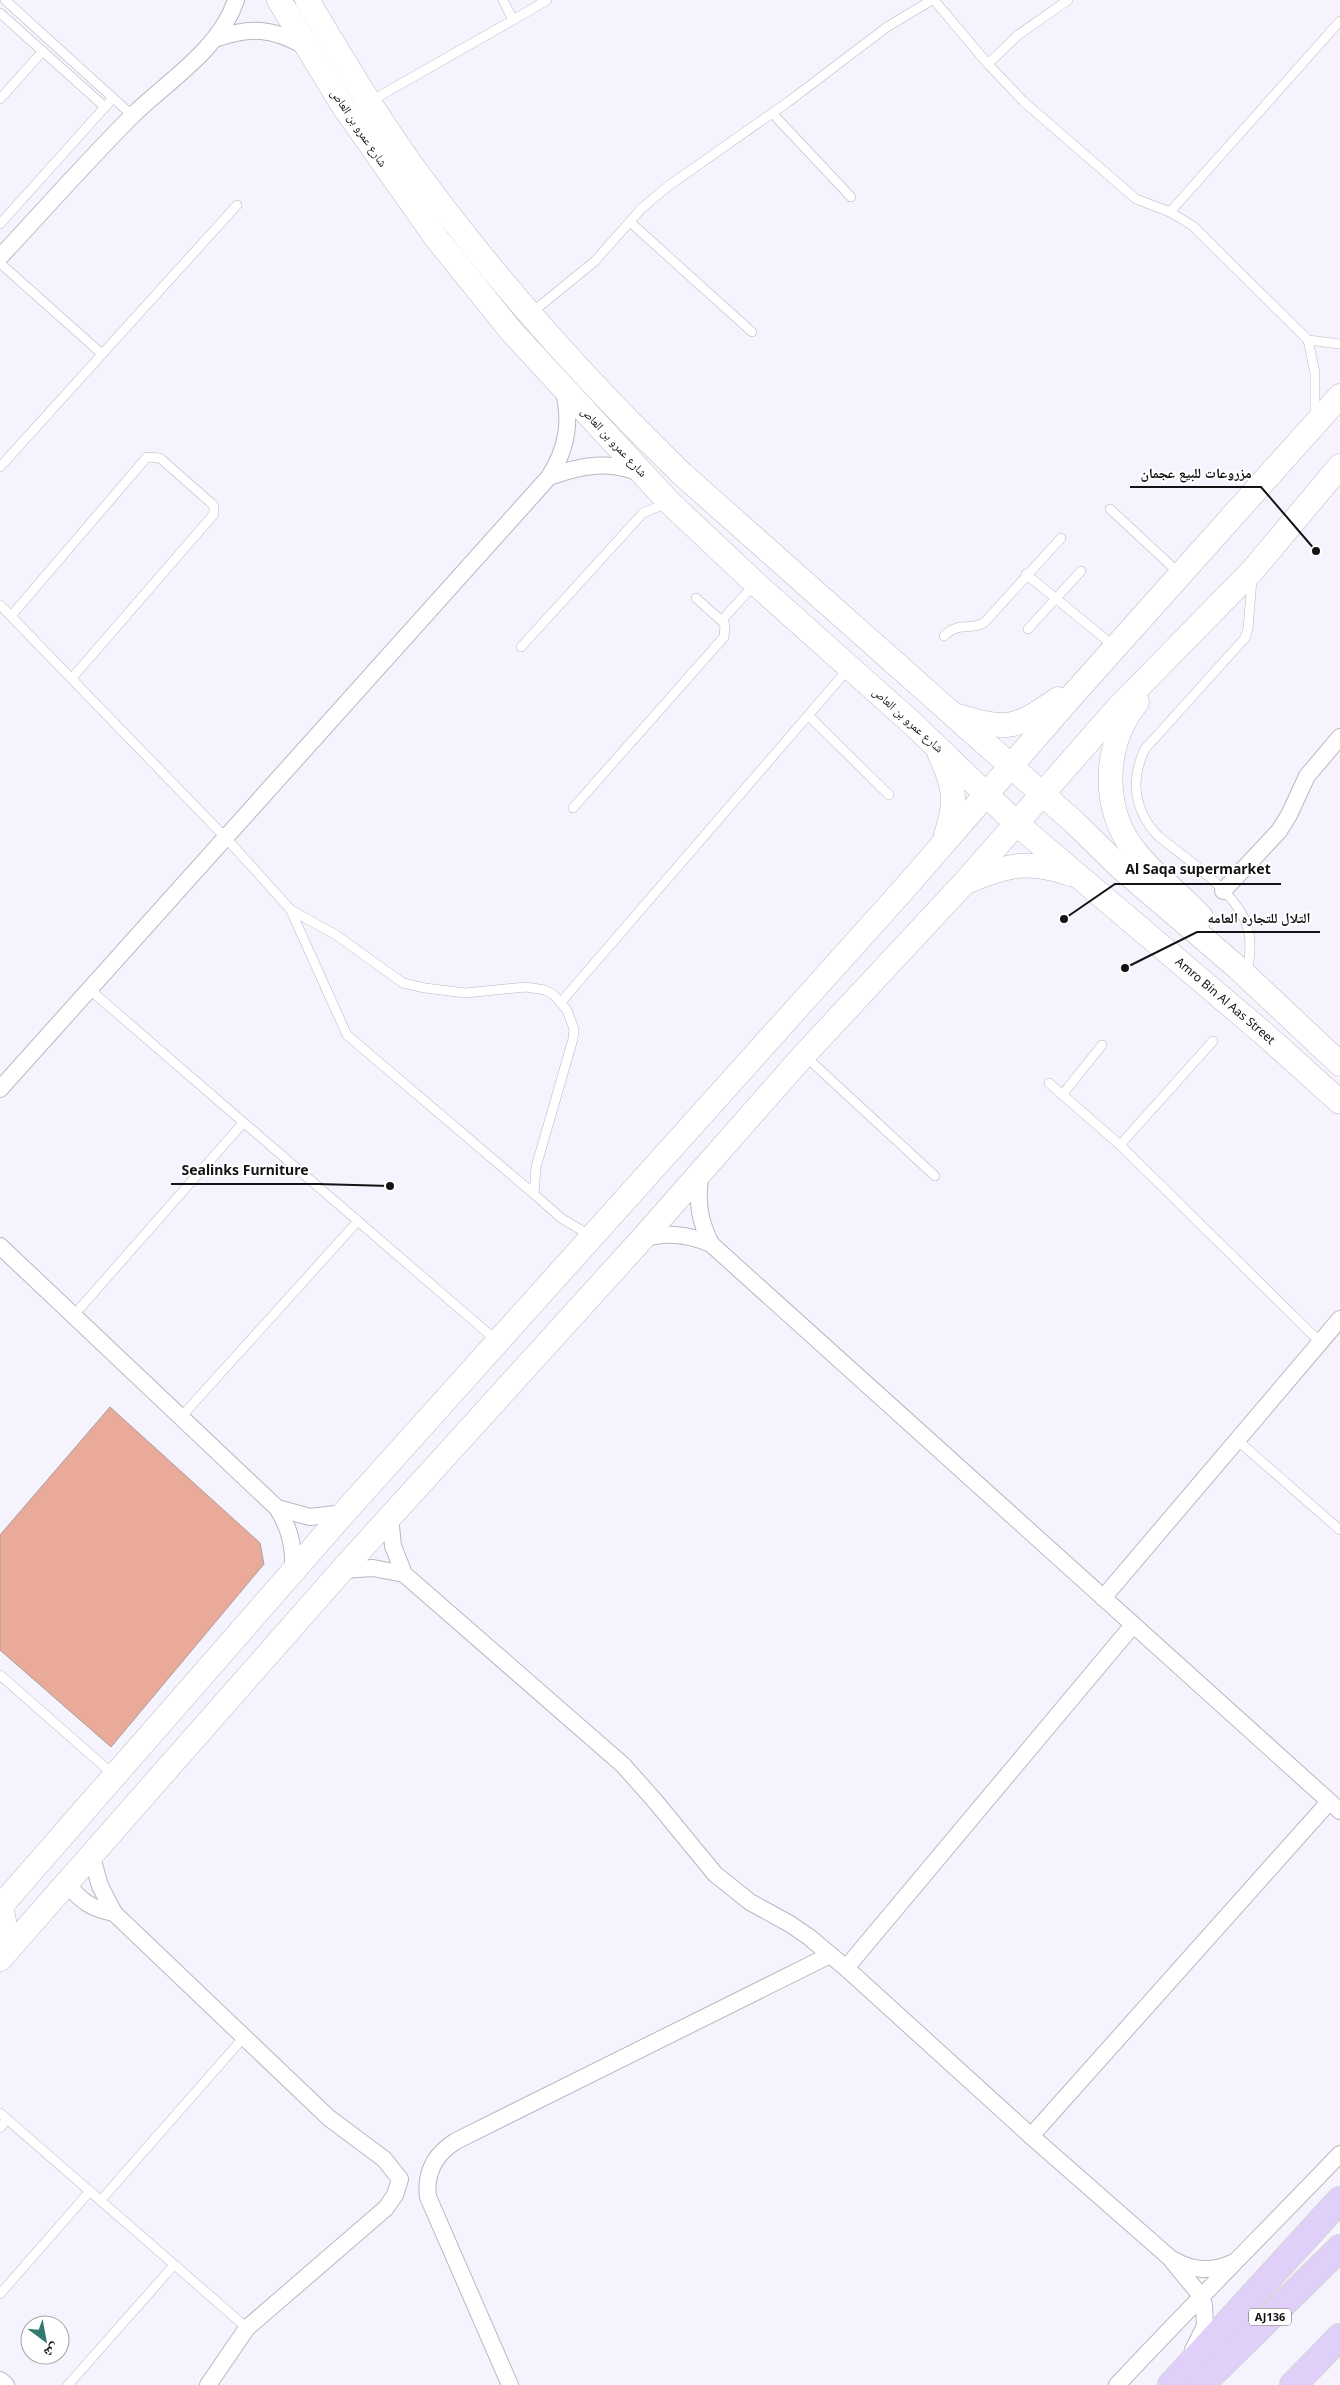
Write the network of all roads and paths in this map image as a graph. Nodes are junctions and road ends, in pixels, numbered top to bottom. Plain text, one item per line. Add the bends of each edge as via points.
1 (236, 0) edge
2 (279, 0) edge
3 (306, 0) edge
4 (503, 0) edge
5 (547, 0) edge
6 (933, 0) edge
7 (1068, 0) edge
8 (8, 1) edge
9 (0, 12) edge
10 (513, 20) junction
11 (1340, 21) edge
12 (215, 40) junction
13 (306, 47) junction
14 (43, 51) junction
15 (988, 64) junction
16 (113, 98) junction
17 (0, 99) edge
18 (369, 102) junction
19 (105, 107) junction
20 (772, 113) junction
21 (133, 116) junction
22 (852, 197) dead end
23 (237, 205) dead end
24 (1170, 212) junction
25 (630, 222) junction
26 (0, 224) edge
27 (3, 249) edge
28 (0, 263) edge
29 (530, 314) junction
30 (752, 332) dead end
31 (1308, 340) junction
32 (1340, 344) edge
33 (102, 354) junction
34 (563, 388) junction
35 (1340, 396) edge
36 (1314, 425) junction
37 (1340, 466) edge
38 (0, 468) edge
39 (645, 476) junction
40 (549, 477) junction
41 (669, 502) junction
42 (1110, 509) dead end
43 (1061, 538) dead end
44 (1253, 570) junction
45 (1081, 571) dead end
46 (1026, 574) junction
47 (1181, 574) junction
48 (756, 583) junction
49 (696, 598) dead end
50 (1056, 599) junction
51 (0, 605) edge
52 (1219, 606) junction
53 (11, 616) junction
54 (722, 620) junction
55 (1028, 629) dead end
56 (944, 636) dead end
57 (521, 647) dead end
58 (1116, 647) junction
59 (850, 668) junction
60 (1090, 676) junction
61 (72, 678) junction
62 (953, 714) junction
63 (809, 716) junction
64 (1340, 737) edge
65 (933, 742) junction
66 (1011, 766) junction
67 (889, 794) dead end
68 (1042, 794) junction
69 (985, 795) junction
70 (573, 808) dead end
71 (1017, 824) junction
72 (225, 837) junction
73 (944, 840) junction
74 (1081, 878) junction
75 (965, 882) junction
76 (1223, 891) junction
77 (291, 910) junction
78 (1229, 960) junction
79 (1248, 977) junction
80 (89, 989) junction
81 (561, 1002) junction
82 (1213, 1041) dead end
83 (1102, 1045) dead end
84 (804, 1055) junction
85 (1340, 1064) edge
86 (1049, 1083) dead end
87 (0, 1089) edge
88 (1062, 1095) junction
89 (1340, 1102) edge
90 (244, 1123) junction
91 (1120, 1145) junction
92 (701, 1170) junction
93 (936, 1176) dead end
94 (534, 1194) junction
95 (358, 1221) junction
96 (592, 1236) junction
97 (642, 1239) junction
98 (711, 1244) junction
99 (0, 1246) edge
100 (73, 1316) junction
101 (1340, 1319) edge
102 (497, 1341) junction
103 (1320, 1342) junction
104 (181, 1418) junction
105 (1237, 1440) junction
106 (277, 1508) junction
107 (344, 1513) junction
108 (390, 1517) junction
109 (1340, 1530) edge
110 (293, 1570) junction
111 (342, 1570) junction
112 (404, 1574) junction
113 (1103, 1598) junction
114 (1133, 1625) junction
115 (0, 1675) edge
116 (115, 1776) junction
117 (1335, 1807) edge
118 (92, 1857) junction
119 (68, 1884) junction
120 (0, 1906) edge
121 (114, 1914) junction
122 (0, 1937) edge
123 (830, 1955) junction
124 (0, 1959) edge
125 (846, 1968) junction
126 (244, 2037) junction
127 (4, 2116) edge
128 (0, 2128) edge
129 (1031, 2136) junction
130 (1340, 2154) edge
131 (429, 2178) junction
132 (400, 2179) junction
133 (90, 2192) junction
134 (101, 2200) junction
135 (1340, 2200) edge
136 (1340, 2248) edge
137 (1169, 2257) junction
138 (1238, 2260) junction
139 (174, 2265) junction
140 (0, 2294) edge
141 (1201, 2296) junction
142 (247, 2328) junction
143 (1340, 2337) edge
144 (0, 2380) edge
145 (1183, 2383) edge
146 (6, 2385) edge
147 (68, 2385) edge
148 (208, 2385) edge
149 (510, 2385) edge
150 (1117, 2385) edge
151 (1293, 2385) edge

1 - 12 street
2 - 13 main road, شارع عمرو بن العاص
3 - 18 main road, شارع عمرو بن العاص
4 - 10 lane
5 - 10 lane
6 - 15 lane
6 - 20 lane via 887,27
7 - 15 lane via 1018,35
8 - 16 lane
9 - 14 lane
10 - 18 lane
11 - 24 lane
12 - 13 street via 233,32 252,30 289,37
12 - 21 street
13 - 34 main road, شارع عمرو بن العاص via 385,168 437,240 512,332
14 - 17 lane
14 - 19 lane
15 - 24 lane via 1022,101 1123,189 1147,204
16 - 19 lane
16 - 21 lane
18 - 29 main road, شارع عمرو بن العاص via 438,200
19 - 26 lane
20 - 22 lane
20 - 25 lane via 668,187
21 - 27 street
23 - 33 lane
24 - 31 lane via 1192,226
25 - 29 lane via 595,262
25 - 30 lane
28 - 33 lane
29 - 62 main road, شارع عمرو بن العاص via 682,474
31 - 32 lane
31 - 36 lane via 1314,373
33 - 38 lane
34 - 39 main road, شارع عمرو بن العاص
34 - 40 street via 567,403 567,434 558,464
35 - 36 main road
36 - 47 main road
37 - 44 main road
39 - 40 street via 629,468 609,465 588,466
39 - 41 main road, شارع عمرو بن العاص
40 - 72 street
41 - 48 main road, شارع عمرو بن العاص
41 - 57 lane via 643,513
42 - 47 lane
43 - 46 lane
44 - 52 main road
44 - 76 lane via 1245,638 1154,738 1139,761 1136,774 1137,801 1148,826
45 - 50 lane
46 - 50 lane
46 - 56 lane via 984,623 958,626
47 - 58 main road
48 - 54 lane
48 - 59 main road, شارع عمرو بن العاص
49 - 54 lane
50 - 55 lane
50 - 58 lane
51 - 53 lane
52 - 68 main road via 1117,709
52 - 78 main road via 1208,625 1129,712 1114,747 1110,785 1118,822 1136,854 1199,916
53 - 61 lane
53 - 61 lane via 147,457 160,458 214,506 214,514
54 - 70 lane via 726,628 724,637
58 - 60 main road
59 - 63 lane
59 - 65 main road, شارع عمرو بن العاص
60 - 62 main road via 1014,725 1001,727
60 - 66 main road
61 - 72 lane
62 - 66 main road, شارع عمرو بن العاص
63 - 67 lane
63 - 81 lane
64 - 76 street via 1307,776 1279,831
65 - 69 main road, شارع عمرو بن العاص
65 - 73 main road via 949,773 953,792 952,818
66 - 68 main road, شارع عمرو بن العاص
66 - 69 main road
68 - 71 main road
68 - 78 main road via 1121,868
69 - 71 main road, شارع عمرو بن العاص
69 - 73 main road
71 - 74 main road, Amro Bin Al Aas Street
71 - 75 main road
72 - 77 lane
72 - 80 street
73 - 96 main road via 904,889
74 - 75 main road via 1032,865 996,870
74 - 89 main road, Amro Bin Al Aas Street
75 - 84 main road
76 - 79 lane via 1239,908 1248,930
77 - 81 lane via 336,935 403,983 465,993 536,988 545,990
77 - 94 lane via 347,1035
78 - 79 main road
79 - 85 main road
80 - 87 street
80 - 90 lane
81 - 94 lane via 571,1019 574,1039 536,1168
82 - 91 lane
83 - 88 lane
84 - 92 main road
84 - 93 lane
86 - 88 lane
88 - 91 lane
90 - 95 lane
90 - 100 lane
91 - 103 lane
92 - 97 main road
92 - 98 street via 698,1209
94 - 96 lane via 561,1218
95 - 102 lane
95 - 104 lane
96 - 102 main road
97 - 98 street via 677,1234
97 - 108 main road
98 - 113 street
99 - 100 street
100 - 104 street
101 - 103 street
102 - 107 main road
103 - 105 street
104 - 106 street
105 - 109 lane
105 - 113 street
106 - 107 street via 310,1517
106 - 110 street via 293,1544
107 - 110 main road
108 - 111 main road
108 - 112 street via 393,1546
110 - 116 main road
111 - 112 street via 373,1568
111 - 118 main road
112 - 123 street via 623,1765 715,1874 750,1902 790,1924
113 - 114 street
114 - 117 street
114 - 125 street
115 - 116 lane
116 - 119 main road via 108,1800 67,1857
116 - 120 main road
117 - 129 street
118 - 119 main road
118 - 121 street via 100,1886
119 - 121 street via 90,1906
119 - 124 main road
120 - 122 main road via 4,1921
121 - 126 street
123 - 125 street
123 - 131 street via 456,2142 438,2155
125 - 129 street
126 - 132 street via 329,2118 384,2159
126 - 134 lane
127 - 128 lane
127 - 133 lane
129 - 137 street
130 - 138 street
131 - 132 street
131 - 149 street via 428,2197
132 - 142 street via 386,2208
133 - 134 lane
133 - 140 lane
134 - 139 lane
135 - 145 main road
136 - 145 main road, AJ136
137 - 138 street via 1196,2269 1211,2270
137 - 141 street
138 - 141 street
139 - 142 lane
139 - 147 lane
141 - 145 street via 1205,2326
141 - 150 street
142 - 148 street
143 - 151 main road
144 - 146 street

